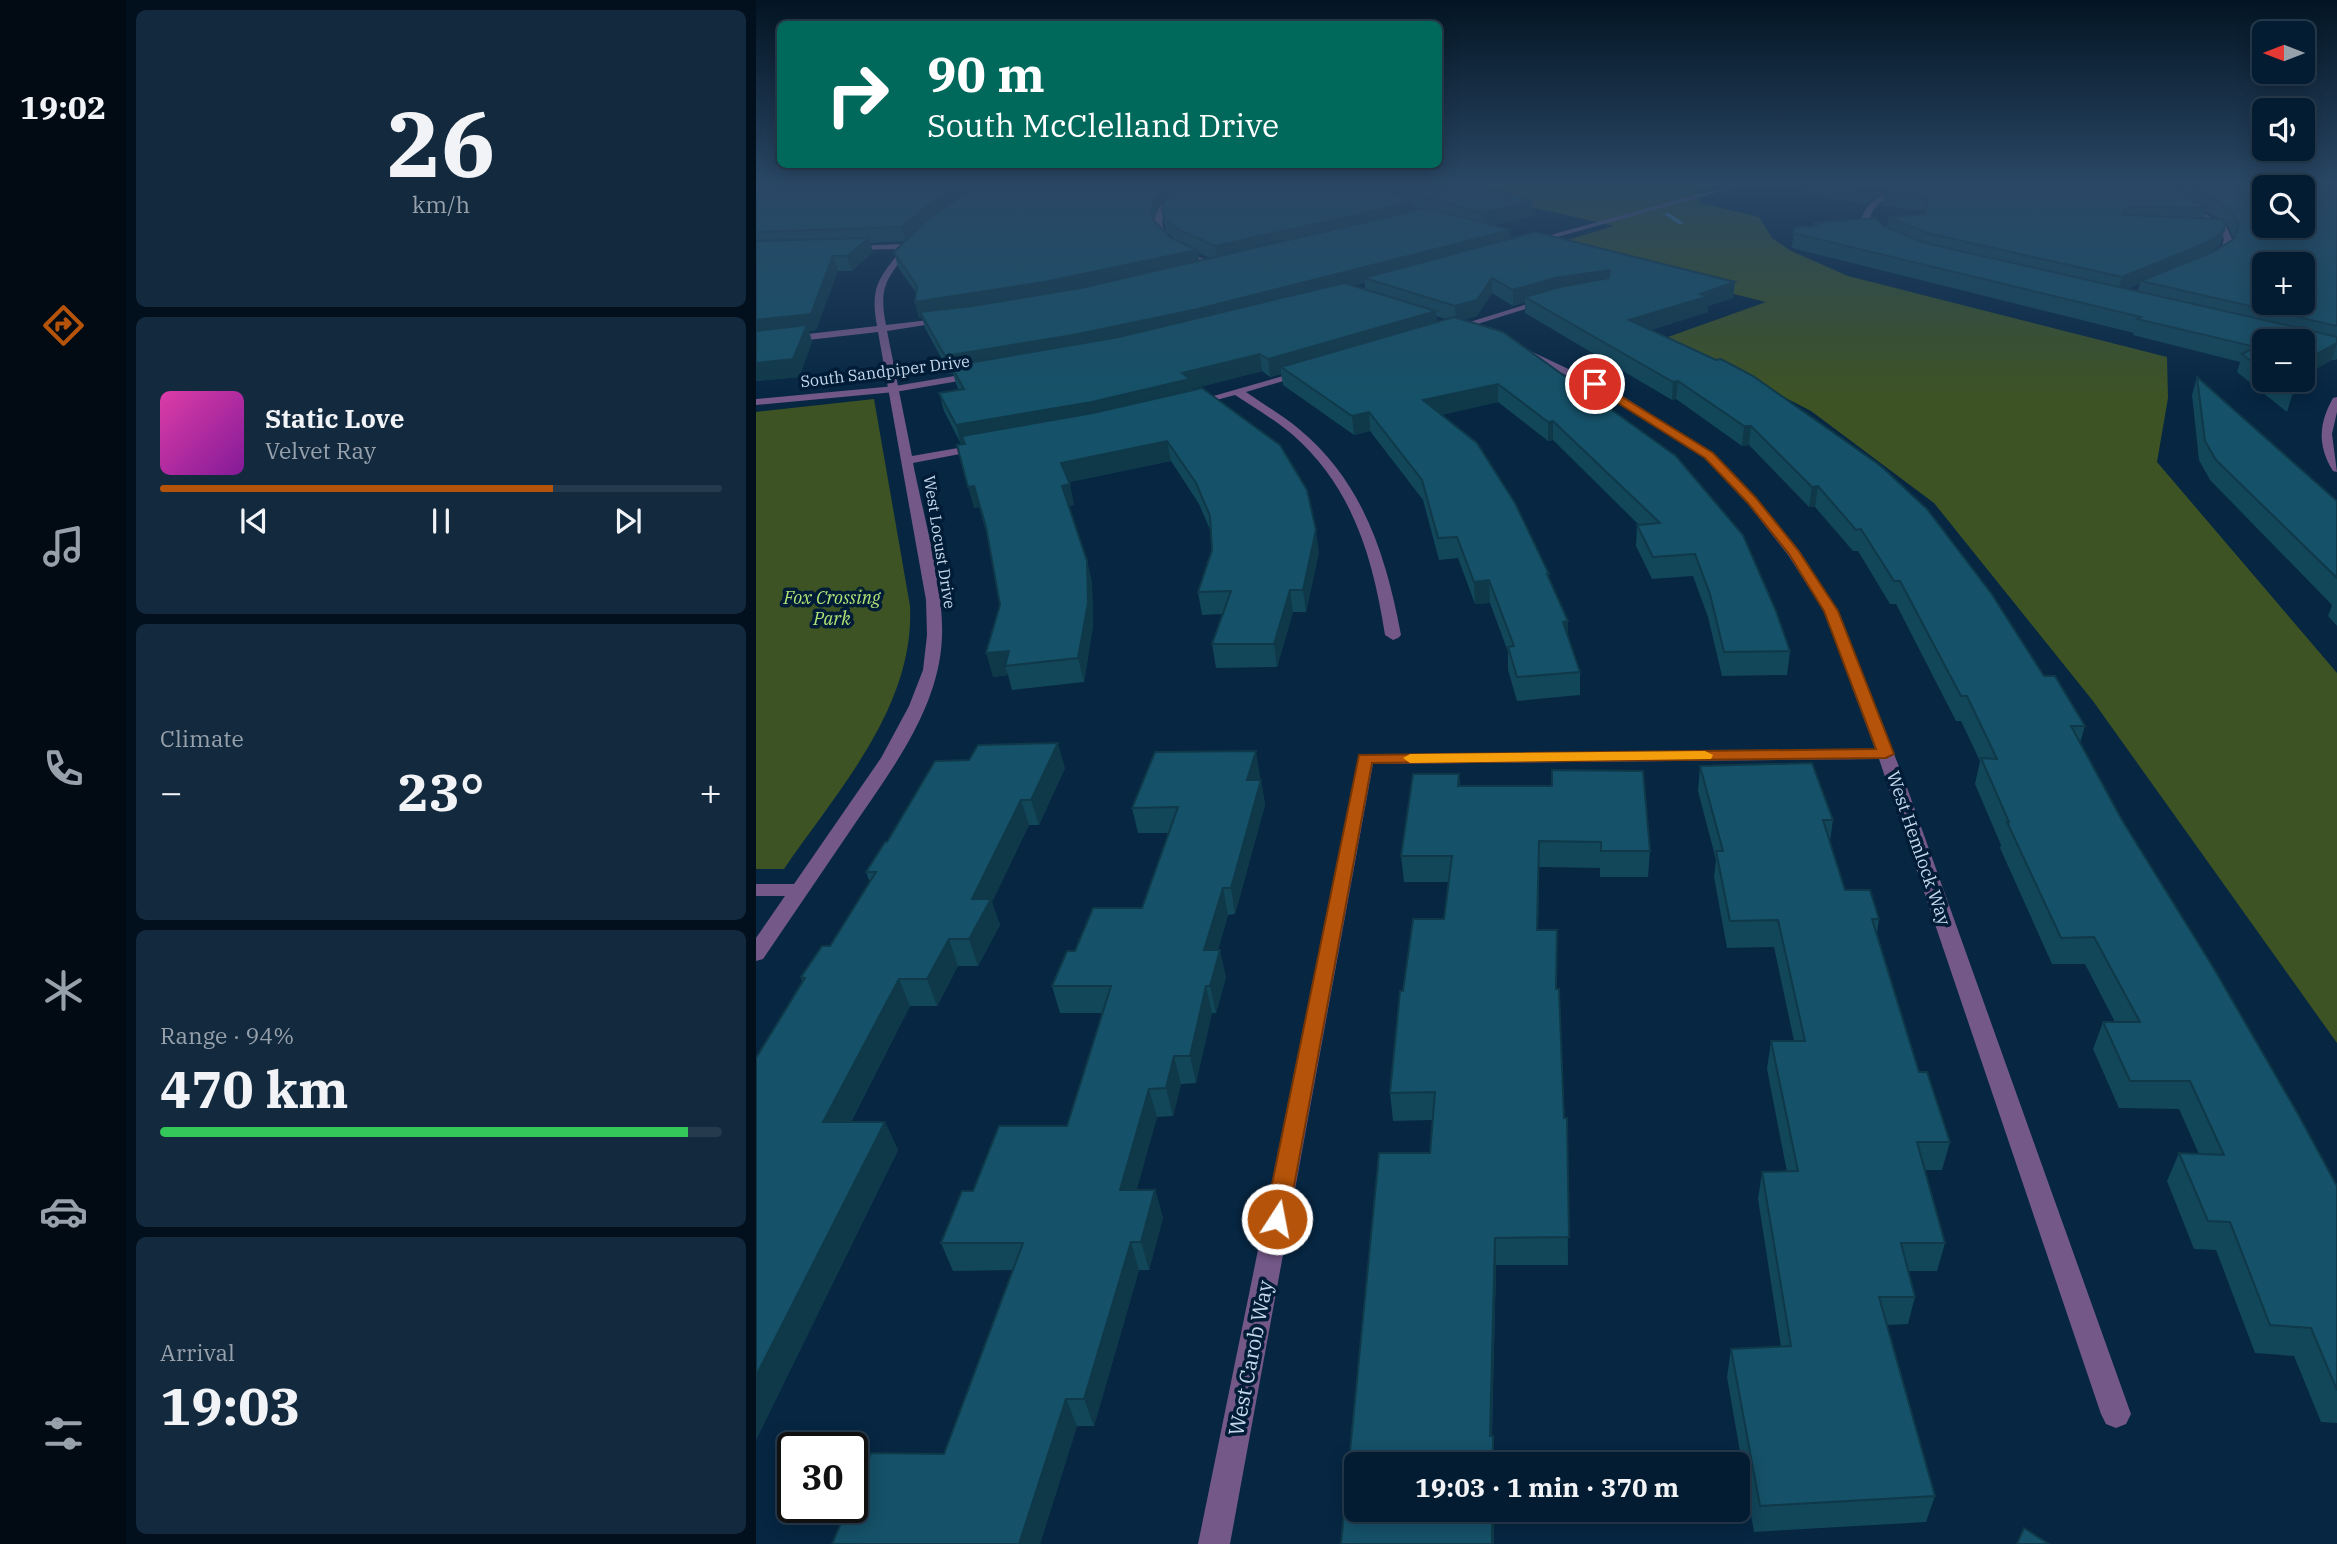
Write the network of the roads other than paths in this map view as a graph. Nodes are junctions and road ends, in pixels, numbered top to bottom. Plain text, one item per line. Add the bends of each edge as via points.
1 (902, 254) edge
2 (1186, 254) edge
3 (2217, 254) edge
4 (2206, 262) edge
5 (1230, 263) edge
6 (1216, 267) junction
7 (1203, 270) edge
8 (1558, 298) edge
9 (951, 320) edge
10 (1436, 326) edge
11 (1457, 327) junction
12 (882, 329) junction
13 (1482, 336) edge
14 (756, 344) edge
15 (1504, 344) edge
16 (1314, 370) edge
17 (985, 374) edge
18 (895, 389) junction
19 (1238, 392) junction
20 (2337, 400) edge
21 (756, 402) edge
22 (1178, 406) edge
23 (990, 445) edge
24 (909, 460) junction
25 (2337, 468) edge
26 (1393, 635) dead end
27 (1886, 754) junction
28 (756, 890) edge
29 (800, 890) junction
30 (756, 954) edge
31 (2116, 1414) dead end
32 (1214, 1544) edge

1 - 12 street, West Locust Drive via 883,278 877,303
2 - 6 street
3 - 4 street
5 - 6 street
6 - 7 street
8 - 11 street
9 - 12 street
10 - 11 street
11 - 13 street
12 - 14 street
12 - 18 street, West Locust Drive
15 - 27 street, West Hemlock Way via 1581,378 1658,422 1709,456 1752,500 1831,611
16 - 19 street
17 - 18 street, South Sandpiper Drive
18 - 21 street, South Sandpiper Drive
18 - 24 street, West Locust Drive
19 - 22 street
19 - 26 street via 1296,432 1351,494 1380,565
20 - 25 street via 2325,427
23 - 24 street
24 - 29 street, West Locust Drive via 933,600 930,670 890,758
27 - 31 street, West Hemlock Way
27 - 32 street, West Carob Way via 1365,759
28 - 29 street
29 - 30 street, West Locust Drive

